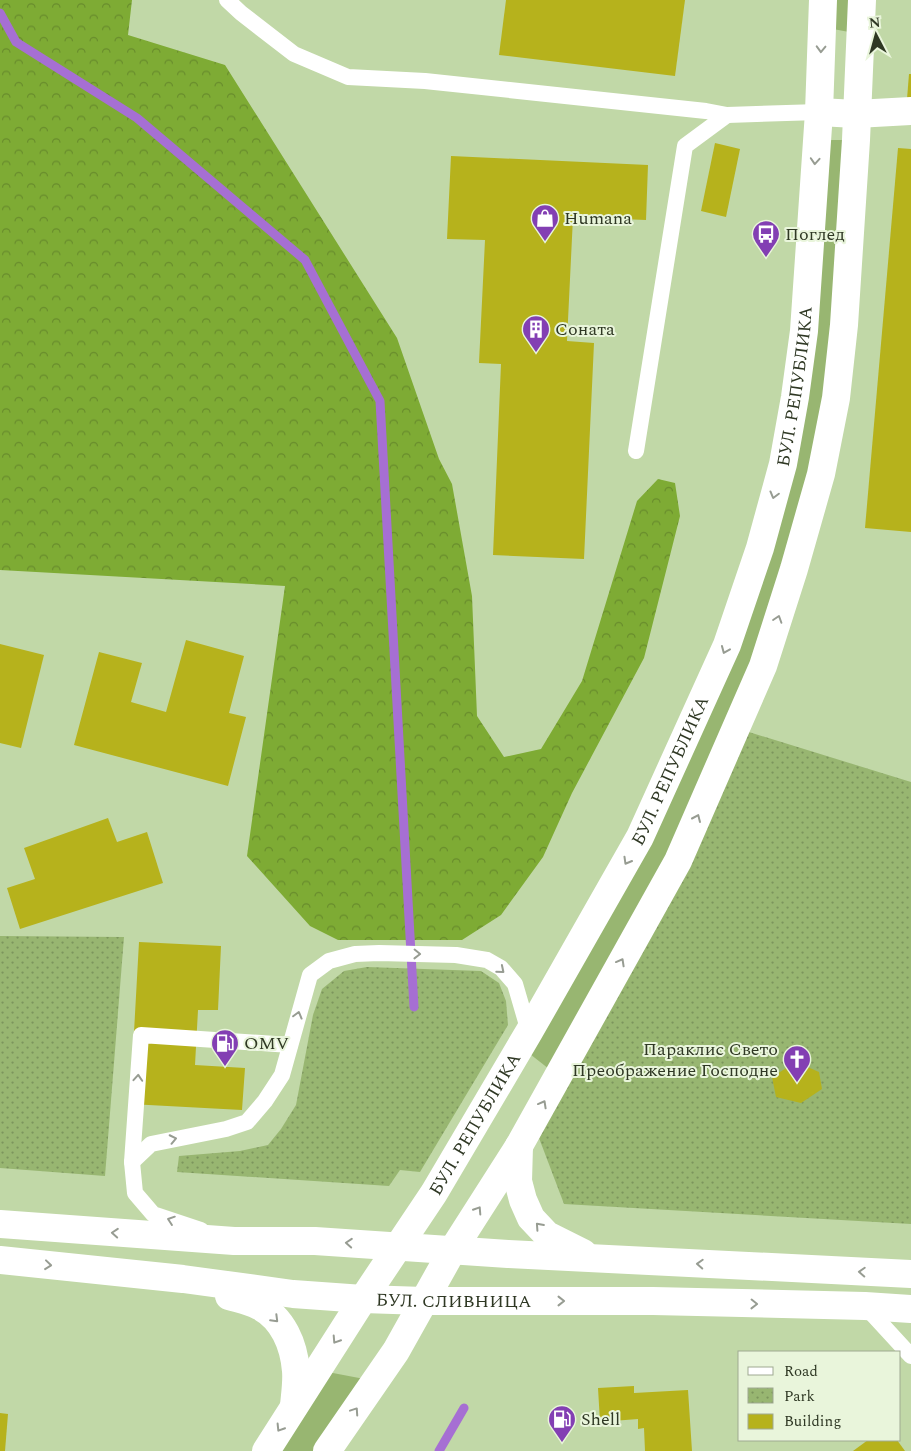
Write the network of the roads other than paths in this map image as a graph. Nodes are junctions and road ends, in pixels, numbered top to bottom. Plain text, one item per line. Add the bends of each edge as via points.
1 (227, 0) edge
2 (823, 0) edge
3 (862, 0) edge
4 (911, 111) edge
5 (819, 112) junction
6 (856, 114) junction
7 (727, 115) junction
8 (636, 451) dead end
9 (529, 1032) junction
10 (290, 1045) junction
11 (519, 1146) junction
12 (132, 1162) junction
13 (0, 1224) edge
14 (234, 1242) junction
15 (398, 1246) junction
16 (452, 1251) junction
17 (596, 1258) junction
18 (0, 1260) edge
19 (911, 1274) edge
20 (183, 1279) junction
21 (363, 1299) junction
22 (424, 1301) junction
23 (865, 1306) junction
24 (911, 1309) edge
25 (911, 1356) edge
26 (294, 1406) junction
27 (266, 1451) edge
28 (328, 1451) edge

1 - 7 lane via 294,54 348,77 425,82
2 -> 5 street, БУЛ. РЕПУБЛИКА
3 - 6 street
4 - 6 street
5 - 6 street
5 - 7 lane
5 -> 9 street, БУЛ. РЕПУБЛИКА via 804,330 783,464 760,548 727,645 640,837
11 -> 6 street via 678,862 763,666 821,474 836,398 844,325
7 - 8 lane via 685,146
10 -> 9 lane via 310,975 329,961 355,954 456,955 487,960 502,968 515,984
9 - 15 street, БУЛ. РЕПУБЛИКА via 434,1193
12 -> 10 lane via 151,1144 247,1122 282,1075
12 -> 10 lane via 141,1035
16 -> 11 street
17 -> 11 street via 547,1235 531,1218 518,1182
14 -> 12 lane via 153,1214 135,1194
14 -> 13 street
15 -> 14 street via 316,1241
15 - 16 street
15 - 21 street, БУЛ. РЕПУБЛИКА
16 - 17 street
16 - 22 street
19 -> 17 street
18 -> 20 street, БУЛ. СЛИВНИЦА
20 - 21 street, БУЛ. СЛИВНИЦА via 293,1294
20 -> 26 street via 260,1306 286,1331 296,1372
21 - 22 street, БУЛ. СЛИВНИЦА
21 -> 26 street, БУЛ. РЕПУБЛИКА
22 -> 23 street, БУЛ. СЛИВНИЦА via 653,1301
28 -> 22 street via 396,1351
23 - 24 street, БУЛ. СЛИВНИЦА
23 - 25 lane
26 -> 27 street, БУЛ. РЕПУБЛИКА

